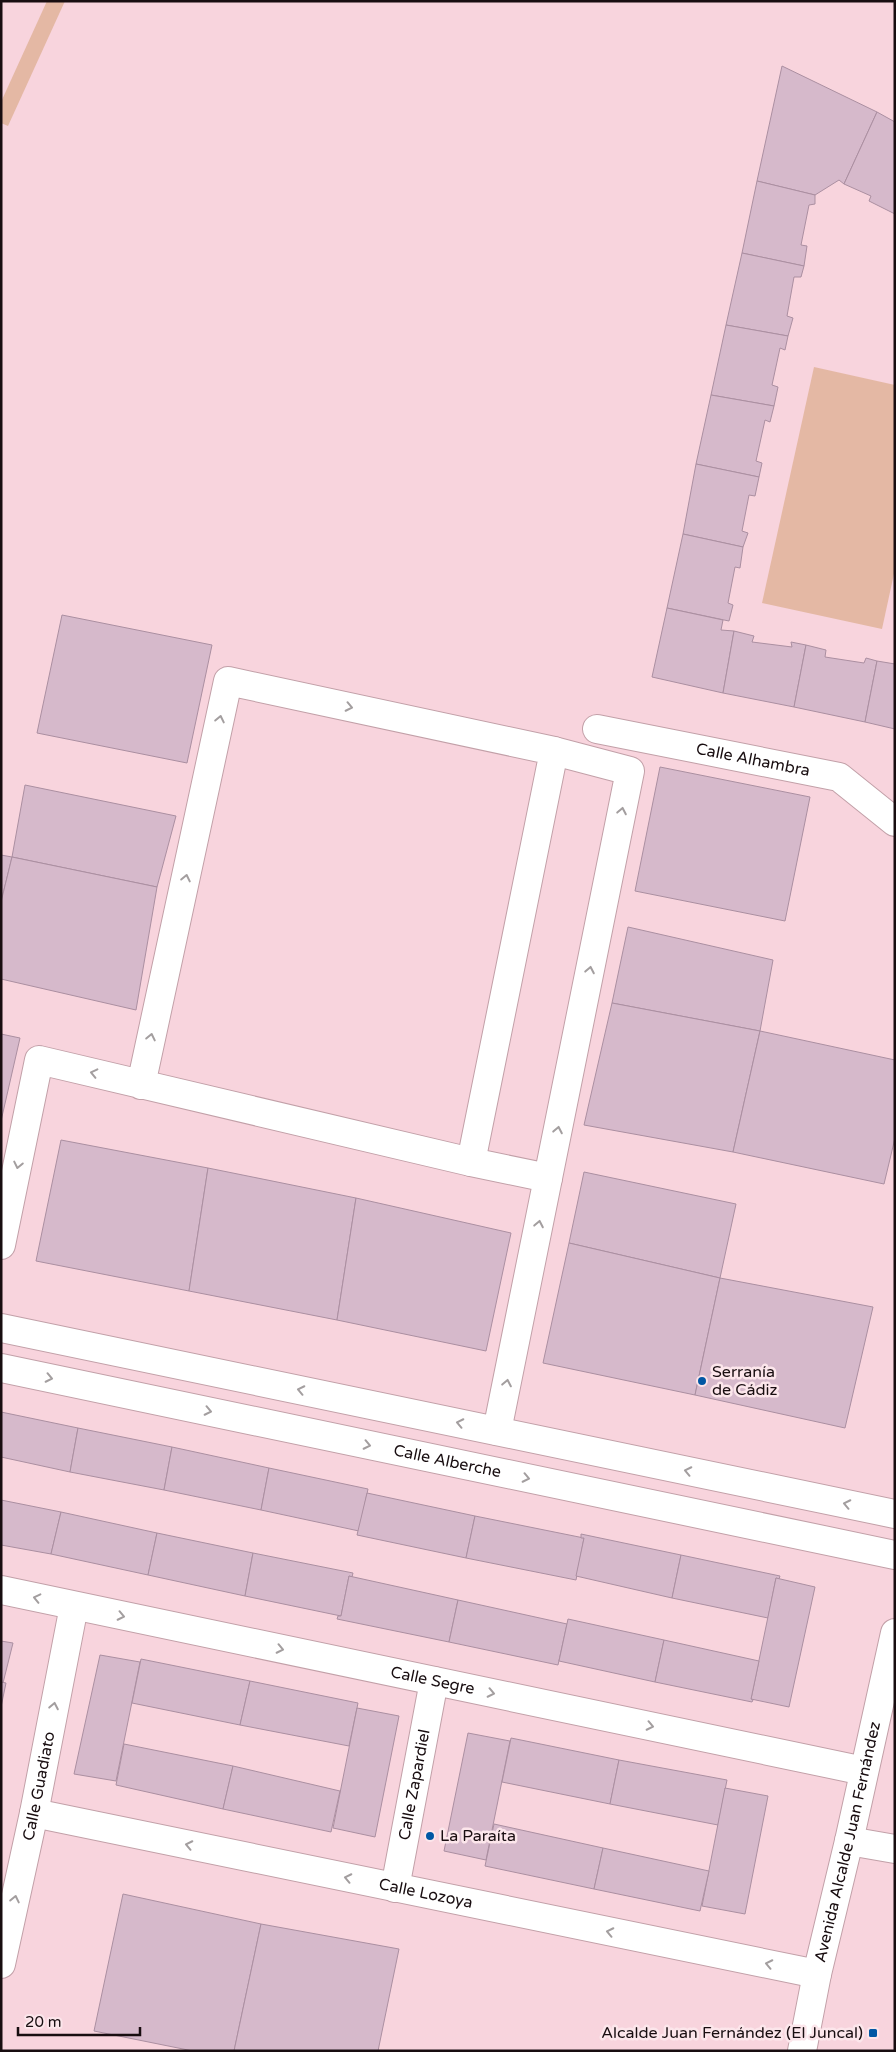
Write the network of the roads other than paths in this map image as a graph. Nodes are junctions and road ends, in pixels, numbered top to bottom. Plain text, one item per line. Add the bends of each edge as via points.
1 (597, 729) dead end
2 (554, 751) junction
3 (895, 822) edge
4 (141, 1084) junction
5 (471, 1162) junction
6 (548, 1178) junction
7 (1, 1245) edge
8 (1, 1328) edge
9 (1, 1368) edge
10 (497, 1431) junction
11 (895, 1514) edge
12 (895, 1555) edge
13 (1, 1590) edge
14 (74, 1606) junction
15 (895, 1633) edge
16 (434, 1681) junction
17 (864, 1771) junction
18 (34, 1813) junction
19 (849, 1841) junction
20 (895, 1849) edge
21 (395, 1888) junction
22 (1, 1964) edge
23 (817, 1974) junction
24 (802, 2051) edge

1 - 3 street, Calle Alhambra via 838,777
4 -> 2 street via 228,681
2 - 5 street
6 -> 2 street via 630,771
4 - 5 street
4 -> 7 street via 39,1060
5 - 6 street
10 -> 6 street
10 -> 8 street
9 -> 12 street, Calle Alberche
11 -> 10 street
14 -> 13 street, Calle Segre
14 -> 16 street, Calle Segre
18 -> 14 street, Calle Guadiato
15 - 17 street, Avenida Alcalde Juan Fernández
16 -> 17 street, Calle Segre
16 - 21 street, Calle Zapardiel
17 - 19 street, Avenida Alcalde Juan Fernández
21 -> 18 street, Calle Lozoya
22 -> 18 street, Calle Guadiato
19 - 20 street
19 - 23 street, Avenida Alcalde Juan Fernández
23 -> 21 street, Calle Lozoya
23 - 24 street, Avenida Alcalde Juan Fernández

